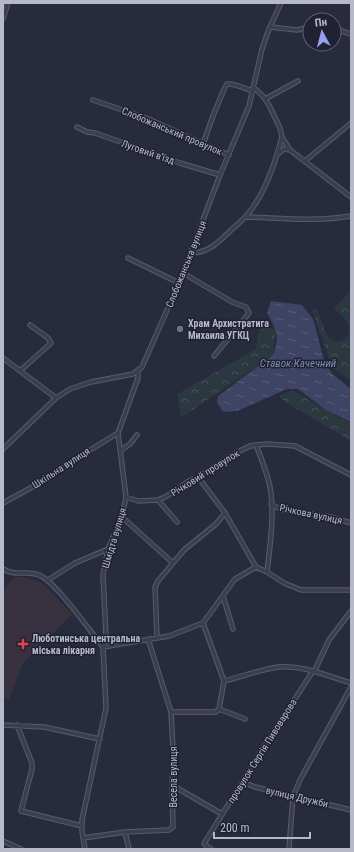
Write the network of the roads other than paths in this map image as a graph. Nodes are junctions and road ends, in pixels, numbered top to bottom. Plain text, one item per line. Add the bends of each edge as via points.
1 (8, 3) edge
2 (281, 3) edge
3 (3, 20) edge
4 (270, 27) junction
5 (302, 29) edge
6 (298, 81) dead end
7 (253, 89) junction
8 (265, 99) junction
9 (93, 100) dead end
10 (351, 123) edge
11 (77, 127) dead end
12 (282, 137) junction
13 (203, 144) junction
14 (290, 150) junction
15 (229, 155) junction
16 (277, 155) junction
17 (305, 161) junction
18 (220, 175) junction
19 (351, 197) edge
20 (246, 216) junction
21 (351, 216) edge
22 (191, 253) junction
23 (128, 258) dead end
24 (183, 273) junction
25 (179, 283) junction
26 (30, 325) dead end
27 (214, 356) dead end
28 (3, 358) edge
29 (20, 371) junction
30 (138, 371) junction
31 (56, 398) junction
32 (118, 433) junction
33 (137, 435) dead end
34 (256, 445) junction
35 (3, 449) edge
36 (120, 451) junction
37 (351, 475) edge
38 (198, 477) junction
39 (126, 497) junction
40 (158, 500) junction
41 (3, 502) edge
42 (271, 504) junction
43 (225, 513) junction
44 (122, 517) junction
45 (177, 522) dead end
46 (351, 523) edge
47 (108, 549) junction
48 (173, 564) junction
49 (256, 567) junction
50 (3, 569) edge
51 (267, 572) junction
52 (48, 580) junction
53 (351, 589) edge
54 (223, 596) junction
55 (351, 611) edge
56 (203, 623) junction
57 (234, 629) dead end
58 (158, 638) junction
59 (148, 639) junction
60 (103, 647) junction
61 (314, 672) junction
62 (224, 681) junction
63 (351, 683) edge
64 (351, 687) edge
65 (219, 709) junction
66 (171, 712) junction
67 (245, 719) dead end
68 (3, 725) edge
69 (17, 725) junction
70 (100, 739) junction
71 (243, 782) junction
72 (172, 783) junction
73 (293, 796) junction
74 (351, 810) edge
75 (222, 814) junction
76 (82, 826) junction
77 (125, 832) junction
78 (83, 838) junction
79 (3, 841) edge
80 (21, 849) edge
81 (85, 849) edge
82 (129, 849) edge
83 (211, 849) edge
84 (289, 849) edge

1 - 3 street
2 - 4 street, Слобожанська вулиця
4 - 5 street
4 - 7 street, Слобожанська вулиця via 258,62
6 - 8 street
7 - 8 street
7 - 13 street via 227,84
7 - 15 street, Слобожанська вулиця via 249,106
8 - 12 street
9 - 13 street, Слобожанський провулок via 146,118
10 - 17 street
11 - 18 street, Луговий в'їзд
12 - 14 street
12 - 16 street
13 - 15 street, Слобожанський провулок
14 - 16 street via 281,150
14 - 17 street
15 - 18 street, Слобожанська вулиця
16 - 20 street via 262,192
17 - 19 street
18 - 22 street, Слобожанська вулиця
20 - 21 street via 309,220
20 - 22 street via 219,242 207,250
22 - 24 street, Слобожанська вулиця
23 - 25 street
24 - 25 street, Слобожанська вулиця
24 - 27 street via 249,312
25 - 30 street, Слобожанська вулиця
26 - 29 street via 51,343
28 - 29 street
29 - 31 street
30 - 31 street via 77,386
30 - 32 street, Шмідта вулиця via 138,378
31 - 35 street
32 - 36 street, Шмідта вулиця
32 - 41 street, Шкільна вулиця via 47,479
33 - 36 street
34 - 37 street, Річковий провулок via 295,446
34 - 38 street, Річковий провулок via 234,454
34 - 42 street, Річкова вулиця via 270,488
36 - 39 street, Шмідта вулиця
38 - 40 street, Річковий провулок
38 - 43 street
39 - 40 street, Річковий провулок
39 - 44 street, Шмідта вулиця
40 - 45 street
42 - 46 street, Річкова вулиця via 284,510 331,517
42 - 51 street, Річкова вулиця
43 - 48 street via 216,524 184,550
43 - 49 street
44 - 47 street, Шмідта вулиця
44 - 48 street
47 - 52 street via 75,563
47 - 60 street, Шмідта вулиця via 103,575 106,637
48 - 58 street via 155,587
49 - 51 street
49 - 54 street via 235,579
50 - 52 street via 16,574 33,573
51 - 53 street via 301,590
52 - 60 street
54 - 56 street
54 - 57 street
55 - 61 street, провулок Сергія Пивоварова via 330,640
56 - 58 street
56 - 62 street
58 - 59 street
59 - 60 street
59 - 66 street, Весела вулиця
60 - 70 street, Шмідта вулиця via 106,708
61 - 62 street via 277,667
61 - 63 street
61 - 71 street, провулок Сергія Пивоварова
62 - 65 street
64 - 73 street
65 - 66 street via 216,712
65 - 67 street
66 - 72 street, Весела вулиця
68 - 69 street
69 - 70 street via 44,727
69 - 76 street via 32,764 21,811
70 - 76 street, Шмідта вулиця
71 - 73 street, вулиця Дружби
71 - 75 street, провулок Сергія Пивоварова
72 - 75 street
72 - 77 street, Весела вулиця via 173,827
73 - 74 street, вулиця Дружби
73 - 84 street
75 - 83 street, провулок Сергія Пивоварова via 205,842
76 - 78 street, Шмідта вулиця
77 - 78 street, Весела вулиця
77 - 82 street
78 - 81 street, Шмідта вулиця
79 - 80 street

